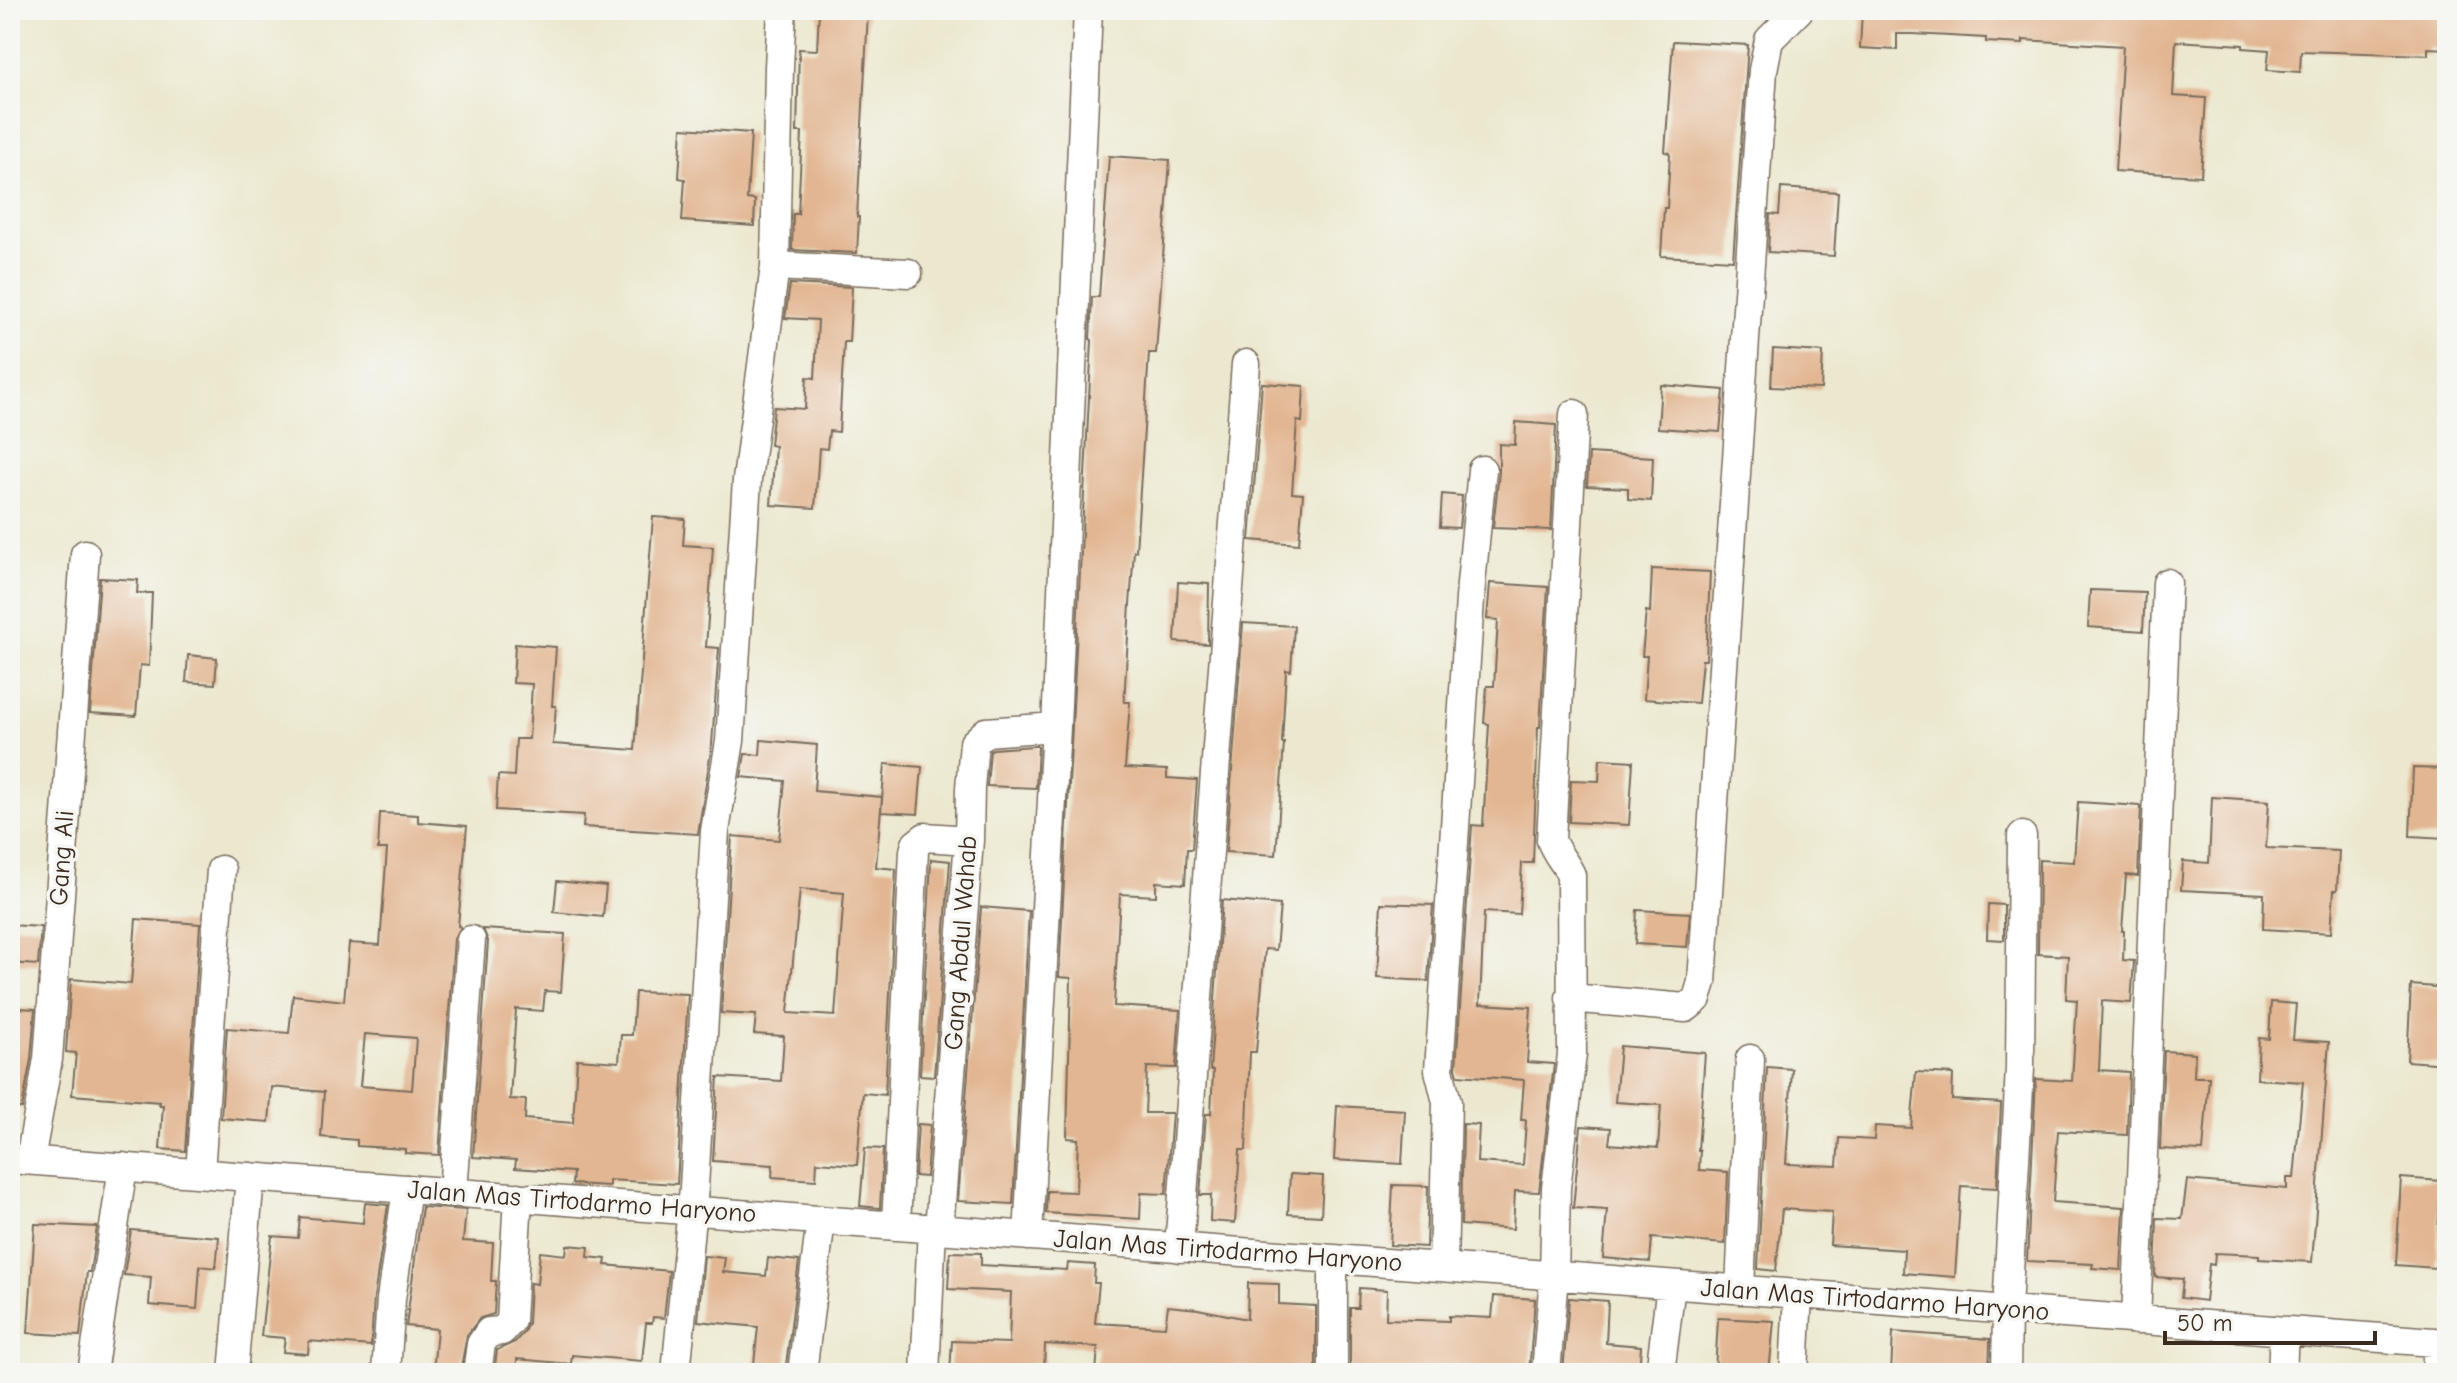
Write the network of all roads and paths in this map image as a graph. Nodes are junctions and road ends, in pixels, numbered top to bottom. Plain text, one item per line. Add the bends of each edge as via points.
1 (782, 10) edge
2 (1088, 10) edge
3 (1799, 10) edge
4 (775, 266) junction
5 (908, 273) dead end
6 (1246, 364) dead end
7 (1574, 414) dead end
8 (1482, 470) dead end
9 (85, 554) dead end
10 (2167, 583) dead end
11 (1056, 727) junction
12 (2022, 836) dead end
13 (969, 840) junction
14 (221, 870) dead end
15 (471, 940) dead end
16 (1570, 998) junction
17 (1750, 1059) dead end
18 (20, 1160) edge
19 (123, 1167) junction
20 (200, 1173) junction
21 (250, 1177) junction
22 (407, 1189) junction
23 (453, 1192) junction
24 (518, 1197) junction
25 (692, 1210) junction
26 (821, 1220) junction
27 (896, 1226) junction
28 (936, 1229) junction
29 (1028, 1236) junction
30 (1179, 1248) junction
31 (1333, 1259) junction
32 (1443, 1267) junction
33 (1554, 1276) junction
34 (1671, 1285) junction
35 (1740, 1290) junction
36 (1798, 1294) junction
37 (2007, 1310) junction
38 (2136, 1320) junction
39 (2284, 1331) junction
40 (2442, 1343) edge
41 (92, 1373) edge
42 (233, 1373) edge
43 (386, 1373) edge
44 (477, 1373) edge
45 (676, 1373) edge
46 (802, 1373) edge
47 (925, 1373) edge
48 (1333, 1373) edge
49 (1546, 1373) edge
50 (1660, 1373) edge
51 (1794, 1373) edge
52 (2006, 1373) edge
53 (2282, 1373) edge
54 (2436, 1373) edge

1 - 4 street
2 - 11 street
3 - 16 street via 1769,40 1763,70 1702,982 1697,999 1686,1008
4 - 5 street
4 - 25 street via 747,480 730,741 715,831
6 - 30 street
7 - 16 street via 1551,840 1571,875
8 - 32 street via 1439,1070 1447,1102
9 - 18 street, Gang Ali via 48,1059
10 - 38 street
11 - 13 street, Gang Abdul Wahab via 986,732 974,743
11 - 29 street
12 - 37 street via 2020,1068
13 - 27 street via 925,837 914,851
13 - 28 street, Gang Abdul Wahab
14 - 20 street
15 - 23 street
16 - 33 street via 1572,1054 1556,1188
17 - 35 street
18 - 19 street, Jalan Mas Tirtodarmo Haryono
19 - 20 street, Jalan Mas Tirtodarmo Haryono
19 - 41 street
20 - 21 street, Jalan Mas Tirtodarmo Haryono
21 - 22 street, Jalan Mas Tirtodarmo Haryono
21 - 42 street
22 - 23 street, Jalan Mas Tirtodarmo Haryono
22 - 43 street
23 - 24 street, Jalan Mas Tirtodarmo Haryono
24 - 25 street, Jalan Mas Tirtodarmo Haryono
24 - 44 street via 511,1321 502,1331 489,1332 481,1344
25 - 26 street, Jalan Mas Tirtodarmo Haryono
25 - 45 street
26 - 27 street, Jalan Mas Tirtodarmo Haryono
26 - 46 street
27 - 28 street, Jalan Mas Tirtodarmo Haryono
28 - 29 street, Jalan Mas Tirtodarmo Haryono
28 - 47 street, Gang Abdul Wahab
29 - 30 street, Jalan Mas Tirtodarmo Haryono
30 - 31 street, Jalan Mas Tirtodarmo Haryono
31 - 32 street, Jalan Mas Tirtodarmo Haryono
31 - 48 street
32 - 33 street, Jalan Mas Tirtodarmo Haryono
33 - 34 street, Jalan Mas Tirtodarmo Haryono
33 - 49 street
34 - 35 street, Jalan Mas Tirtodarmo Haryono
34 - 50 street
35 - 36 street, Jalan Mas Tirtodarmo Haryono
36 - 37 street, Jalan Mas Tirtodarmo Haryono
36 - 51 street
37 - 38 street, Jalan Mas Tirtodarmo Haryono
37 - 52 street
38 - 39 street, Jalan Mas Tirtodarmo Haryono
39 - 40 street, Jalan Mas Tirtodarmo Haryono
39 - 53 street
40 - 54 street

